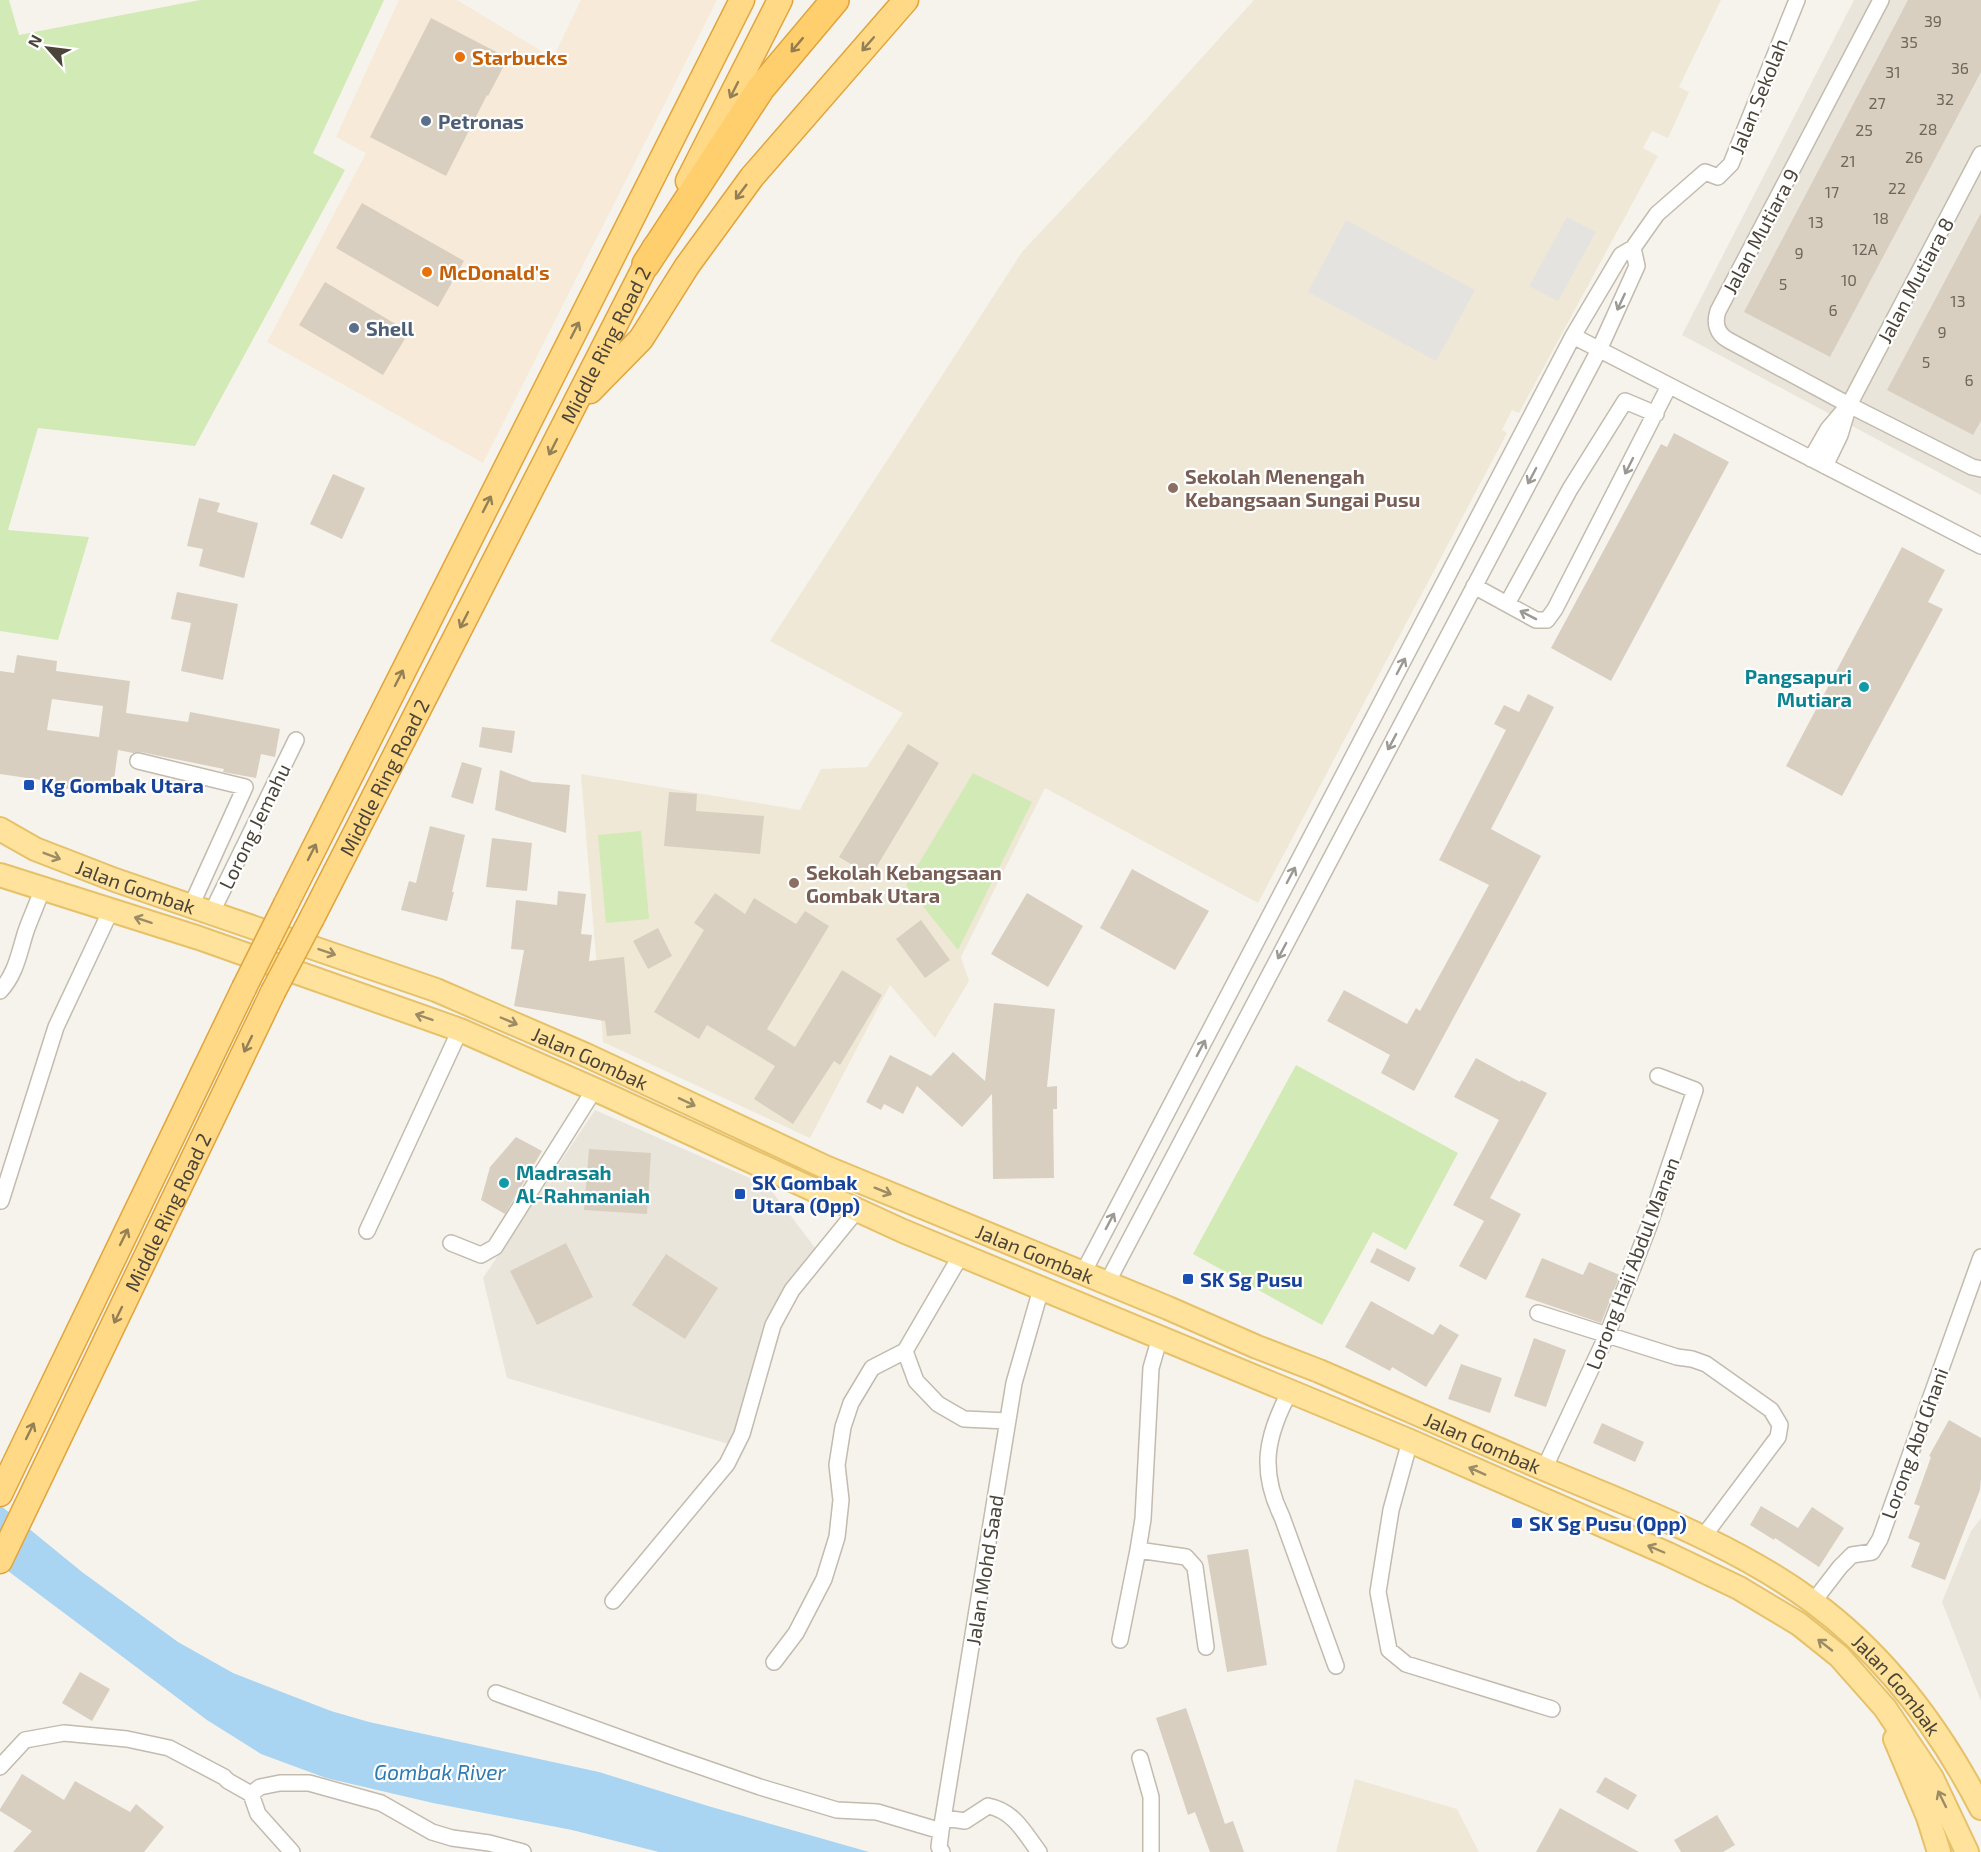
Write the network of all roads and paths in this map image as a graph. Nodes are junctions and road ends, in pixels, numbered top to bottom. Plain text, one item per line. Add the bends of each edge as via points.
1 (742, 0) edge
2 (780, 0) edge
3 (835, 0) edge
4 (906, 0) edge
5 (1797, 0) edge
6 (1881, 0) edge
7 (1981, 154) edge
8 (1633, 248) junction
9 (646, 264) junction
10 (1573, 336) junction
11 (1599, 350) junction
12 (1669, 386) junction
13 (1849, 405) junction
14 (571, 411) junction
15 (1656, 414) junction
16 (1818, 462) junction
17 (1981, 469) edge
18 (1981, 546) edge
19 (1474, 586) junction
20 (1507, 604) junction
21 (1382, 701) junction
22 (1406, 715) junction
23 (296, 740) dead end
24 (138, 761) dead end
25 (0, 829) edge
26 (0, 874) edge
27 (43, 887) junction
28 (111, 909) junction
29 (202, 909) junction
30 (0, 991) edge
31 (460, 1030) junction
32 (1658, 1076) dead end
33 (594, 1090) junction
34 (0, 1201) edge
35 (857, 1210) junction
36 (367, 1231) dead end
37 (451, 1244) dead end
38 (961, 1255) junction
39 (1981, 1257) edge
40 (1083, 1273) junction
41 (1107, 1283) junction
42 (1041, 1289) junction
43 (1538, 1313) dead end
44 (1607, 1335) junction
45 (1160, 1337) junction
46 (905, 1351) junction
47 (1290, 1391) junction
48 (1008, 1421) junction
49 (1410, 1441) junction
50 (1544, 1469) junction
51 (2, 1489) edge
52 (1703, 1537) junction
53 (1138, 1550) junction
54 (0, 1561) edge
55 (613, 1601) dead end
56 (1813, 1602) junction
57 (1120, 1640) dead end
58 (1206, 1647) dead end
59 (774, 1662) dead end
60 (1336, 1666) dead end
61 (496, 1693) dead end
62 (1885, 1708) junction
63 (1552, 1709) dead end
64 (1140, 1758) dead end
65 (0, 1767) edge
66 (250, 1794) junction
67 (1981, 1808) edge
68 (943, 1825) junction
69 (292, 1852) edge
70 (523, 1852) edge
71 (942, 1852) edge
72 (1039, 1852) edge
73 (1151, 1852) edge
74 (1939, 1852) edge
75 (1966, 1852) edge

51 -> 1 highway, Middle Ring Road 2, bridge via 244,988
2 -> 9 highway, Middle Ring Road 2
3 -> 9 highway via 761,88
4 -> 14 highway via 752,177 640,339
5 - 8 street, Jalan Sekolah via 1731,164 1718,177 1705,172 1657,214
6 - 13 street, Jalan Mutiara 9 via 1716,316 1723,337
7 - 13 street, Jalan Mutiara 8
8 - 10 street via 1620,255
8 -> 11 street via 1637,266
9 - 14 highway, Middle Ring Road 2
10 - 11 street
21 -> 10 street
11 - 12 street
11 -> 19 street
12 - 15 street
12 - 16 street
13 - 16 street, Jalan Mutiara 8 via 1840,435
13 - 17 street, Jalan Mutiara 9
14 -> 54 highway, Middle Ring Road 2, bridge via 273,992
15 - 20 street via 1625,401 1570,489
15 -> 20 street via 1551,615 1547,620 1536,620
16 - 18 street
19 - 20 street
19 - 22 street
21 - 22 street
40 -> 21 street
22 -> 41 street
23 - 29 street, Lorong Jemahu
24 - 29 street via 245,787
25 -> 29 main road, Jalan Gombak via 35,849
26 - 27 main road, Jalan Gombak
27 - 28 main road, Jalan Gombak
27 - 30 street via 11,977
31 -> 28 main road, Jalan Gombak
28 - 34 street via 56,1027
29 -> 40 main road, Jalan Gombak via 436,990 825,1167
31 - 33 main road, Jalan Gombak
31 - 36 street
32 - 44 street, Lorong Haji Abdul Manan via 1695,1090
33 - 35 main road, Jalan Gombak
33 - 37 street via 495,1247 481,1255
35 - 38 main road, Jalan Gombak
35 - 55 street via 792,1290 773,1325 742,1434 727,1464
38 - 42 main road, Jalan Gombak
38 - 46 street
39 - 56 street, Lorong Abd Ghani via 1880,1539 1872,1552 1852,1555
40 - 41 main road, Jalan Gombak
41 - 50 main road, Jalan Gombak
42 - 45 main road, Jalan Gombak
42 - 48 street, Jalan Mohd Saad via 1014,1383
43 - 44 street
44 - 50 street, Lorong Haji Abdul Manan
44 - 52 street via 1706,1364 1772,1410 1780,1425 1778,1437
45 - 47 main road, Jalan Gombak
45 - 53 street via 1151,1368
46 - 48 street via 916,1381 938,1404 964,1419
46 - 59 street via 872,1368 851,1403 837,1465 841,1500 837,1536 824,1579 796,1633
47 - 49 main road, Jalan Gombak
47 - 60 street via 1276,1416 1268,1446 1272,1497
48 - 68 street, Jalan Mohd Saad
62 -> 49 main road, Jalan Gombak via 1839,1656 1799,1624 1739,1588
49 - 63 street via 1391,1510 1378,1592 1389,1650 1406,1664
50 - 52 main road, Jalan Gombak
52 - 56 main road, Jalan Gombak
53 - 57 street
53 - 58 street via 1186,1557 1195,1567
56 - 67 main road, Jalan Gombak via 1862,1645 1916,1703
61 - 68 street via 837,1810 877,1812
62 - 74 main road
75 -> 62 main road, Jalan Gombak via 1932,1778
64 - 73 street via 1151,1797
65 - 66 street via 26,1740 64,1733 127,1739 169,1748
66 - 69 street via 258,1814
66 - 70 street via 260,1787 280,1783 309,1784 381,1803 432,1832
68 - 71 street, Jalan Mohd Saad via 939,1847
68 - 72 street via 965,1821 988,1806 1000,1808 1009,1813

